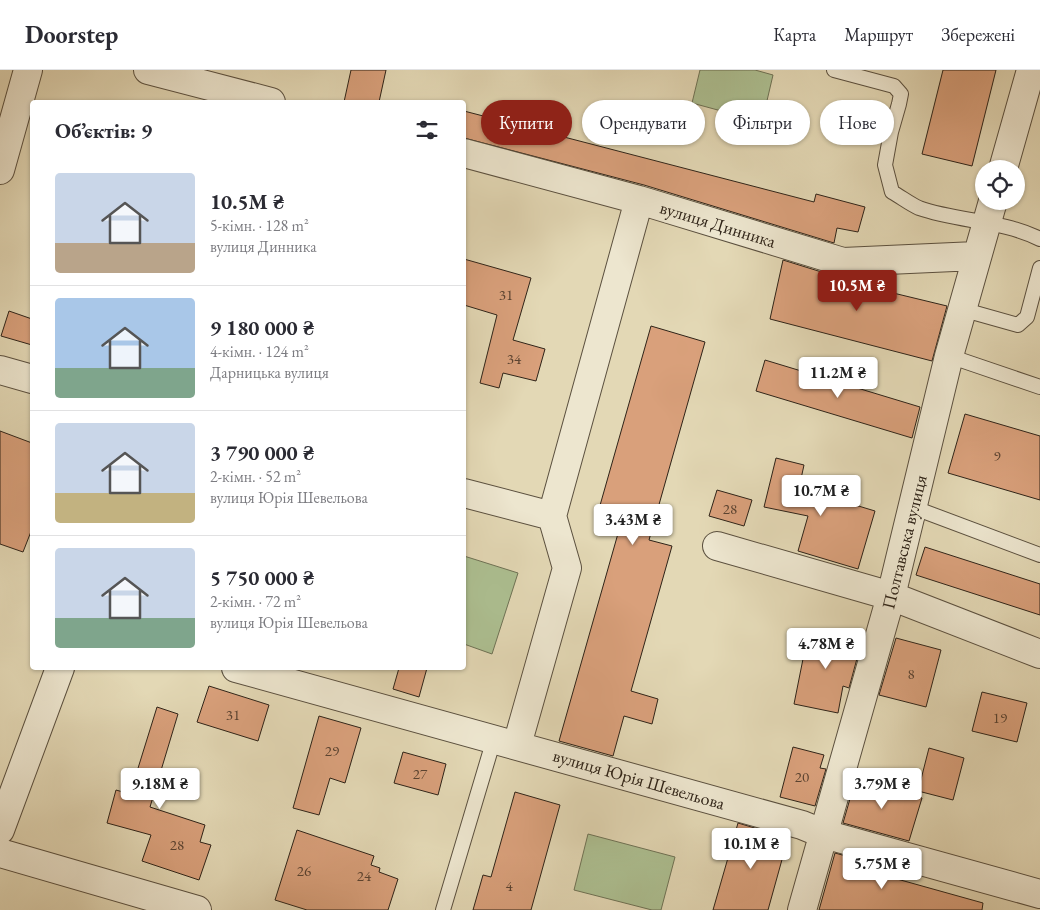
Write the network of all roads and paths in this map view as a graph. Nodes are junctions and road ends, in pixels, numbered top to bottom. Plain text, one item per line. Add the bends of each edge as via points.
1 (28, 70) edge
2 (148, 70) edge
3 (834, 70) edge
4 (1031, 70) edge
5 (263, 100) edge
6 (466, 154) edge
7 (1006, 160) edge
8 (0, 170) edge
9 (640, 200) junction
10 (990, 212) edge
11 (1040, 240) edge
12 (976, 256) junction
13 (1040, 268) edge
14 (961, 309) junction
15 (949, 356) junction
16 (0, 370) edge
17 (30, 379) edge
18 (1040, 387) edge
19 (466, 494) edge
20 (912, 507) junction
21 (552, 516) junction
22 (717, 546) dead end
23 (1040, 555) edge
24 (891, 596) junction
25 (1040, 654) edge
26 (59, 670) edge
27 (243, 670) edge
28 (505, 742) junction
29 (0, 830) edge
30 (824, 834) junction
31 (0, 853) edge
32 (1040, 894) edge
33 (188, 909) edge
34 (443, 910) edge
35 (802, 910) edge

1 - 8 street
2 - 5 street
3 - 10 lane via 894,86 901,94 884,166 892,192 918,208 953,217
4 - 7 street
6 - 9 street, вулиця Динника
9 - 12 street, вулиця Динника via 843,262
9 - 21 street
10 - 11 lane
10 - 12 street, Полтавська вулиця
12 - 14 street, Полтавська вулиця
13 - 14 lane via 1027,317 1018,325
14 - 15 street, Полтавська вулиця
15 - 18 lane
15 - 20 street, Полтавська вулиця
16 - 17 street
19 - 21 street
20 - 23 lane
20 - 24 street, Полтавська вулиця
21 - 28 street via 567,568
22 - 24 street
24 - 25 street
24 - 30 street, Полтавська вулиця
26 - 29 street
27 - 28 street, вулиця Юрія Шевельова
28 - 30 street, вулиця Юрія Шевельова via 802,825
28 - 34 lane
30 - 32 street, вулиця Юрія Шевельова
30 - 35 street, Полтавська вулиця
31 - 33 street

